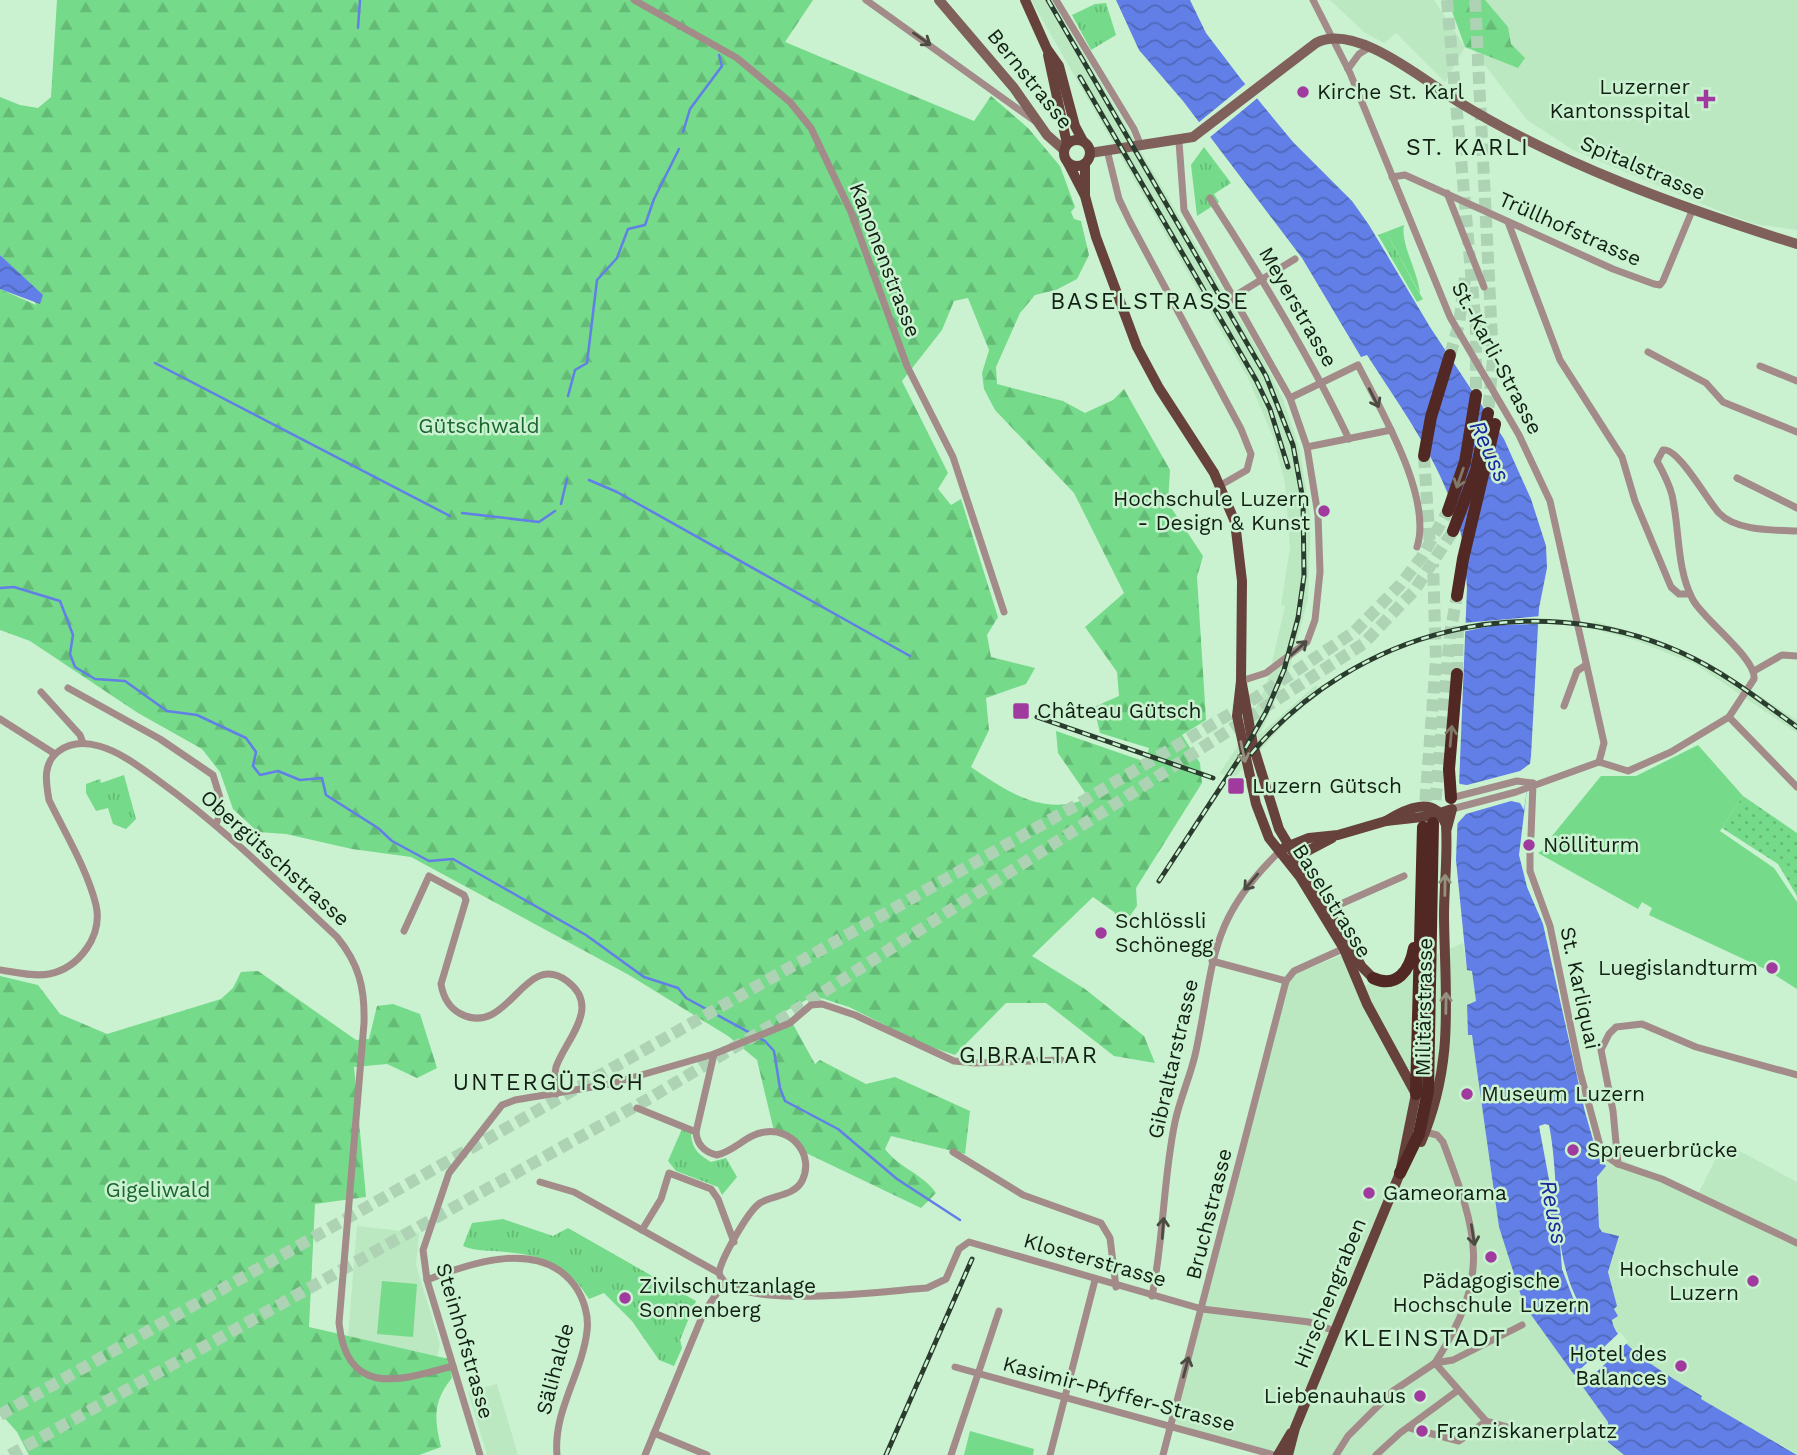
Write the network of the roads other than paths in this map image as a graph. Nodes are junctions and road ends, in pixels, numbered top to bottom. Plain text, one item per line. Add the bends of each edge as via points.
1 (634, 0) edge
2 (866, 0) edge
3 (939, 0) edge
4 (1024, 0) edge
5 (1056, 0) edge
6 (1313, 0) edge
7 (1332, 36) junction
8 (1370, 47) junction
9 (1047, 49) junction
10 (1348, 69) junction
11 (1041, 125) junction
12 (1083, 141) junction
13 (1179, 142) junction
14 (1141, 146) junction
15 (1066, 147) junction
16 (1107, 150) junction
17 (1088, 159) junction
18 (1068, 163) junction
19 (1392, 177) junction
20 (1447, 193) junction
21 (1085, 196) junction
22 (1210, 198) dead end
23 (1692, 211) junction
24 (1508, 222) junction
25 (1797, 244) edge
26 (1294, 259) dead end
27 (1263, 278) junction
28 (1484, 287) dead end
29 (1233, 297) junction
30 (1648, 352) dead end
31 (1450, 355) tunnel mouth
32 (1760, 366) dead end
33 (1797, 380) edge
34 (1323, 384) junction
35 (1476, 395) tunnel mouth
36 (1290, 398) junction
37 (1391, 430) junction
38 (1797, 432) edge
39 (1349, 439) junction
40 (1307, 447) junction
41 (1424, 456) tunnel mouth
42 (1737, 478) dead end
43 (1221, 485) junction
44 (1797, 509) edge
45 (1448, 511) tunnel mouth
46 (1453, 531) tunnel mouth
47 (1797, 531) edge
48 (1417, 547) dead end
49 (1690, 594) junction
50 (1457, 596) tunnel mouth
51 (1004, 612) dead end
52 (1797, 656) edge
53 (1587, 665) junction
54 (1457, 674) tunnel mouth
55 (1754, 675) junction
56 (1241, 681) junction
57 (68, 688) dead end
58 (41, 692) dead end
59 (1564, 706) dead end
60 (1730, 717) junction
61 (0, 719) edge
62 (83, 743) junction
63 (55, 754) junction
64 (1599, 762) junction
65 (1530, 784) junction
66 (1797, 787) edge
67 (1455, 803) junction
68 (1430, 818) junction
69 (1386, 821) junction
70 (215, 825) junction
71 (1446, 831) junction
72 (1338, 835) junction
73 (1531, 835) tunnel mouth
74 (1284, 848) junction
75 (1530, 853) tunnel mouth
76 (1299, 858) junction
77 (1404, 876) dead end
78 (1325, 910) junction
79 (404, 931) dead end
80 (1420, 932) junction
81 (1347, 947) junction
82 (1212, 961) junction
83 (0, 970) edge
84 (1373, 978) joint
85 (1286, 981) junction
86 (714, 1054) junction
87 (1061, 1060) dead end
88 (1797, 1075) edge
89 (556, 1094) junction
90 (1416, 1094) junction
91 (637, 1108) dead end
92 (1423, 1130) junction
93 (696, 1132) junction
94 (953, 1152) dead end
95 (1618, 1164) junction
96 (1400, 1173) junction
97 (540, 1182) dead end
98 (642, 1230) junction
99 (734, 1242) junction
100 (1797, 1242) edge
101 (719, 1273) junction
102 (427, 1280) junction
103 (1095, 1280) junction
104 (724, 1283) junction
105 (1116, 1287) junction
106 (1152, 1296) junction
107 (1202, 1310) junction
108 (999, 1311) dead end
109 (1522, 1325) dead end
110 (1335, 1331) junction
111 (1435, 1363) junction
112 (453, 1366) junction
113 (955, 1367) dead end
114 (979, 1374) junction
115 (1457, 1391) junction
116 (1065, 1397) junction
117 (1486, 1421) junction
118 (1170, 1425) junction
119 (1295, 1428) junction
120 (1410, 1428) junction
121 (1518, 1430) dead end
122 (654, 1433) junction
123 (480, 1455) edge
124 (557, 1455) edge
125 (645, 1455) edge
126 (707, 1455) edge
127 (951, 1455) edge
128 (1050, 1455) edge
129 (1163, 1455) edge
130 (1276, 1455) edge
131 (1288, 1455) edge
132 (1336, 1455) edge
133 (1376, 1455) edge

1 - 51 street, Kanonenstrasse via 737,58 790,102 811,128 851,212 907,366 953,457
2 -> 11 street
3 - 11 main road, Bernstrasse
4 - 9 main road
5 - 14 street
6 - 7 street, St.-Karli-Strasse
7 - 8 main road, Spitalstrasse via 1353,38
7 - 10 street, St.-Karli-Strasse
7 - 13 main road via 1316,43 1201,132
8 - 10 street
8 - 23 main road, Spitalstrasse via 1492,121
9 - 12 main road via 1059,66
9 - 15 main road
10 - 19 street, St.-Karli-Strasse
11 - 15 main road, Bernstrasse
12 - 15 main road
12 - 17 main road
13 - 14 main road
13 - 29 street via 1184,210
14 - 16 main road
15 - 18 main road, Baselstrasse
16 - 17 main road
16 - 43 street via 1129,222 1251,454 1247,470
17 - 18 main road via 1077,166
17 - 21 main road, Baselstrasse
18 - 21 main road, Baselstrasse
19 - 20 street, Trüllhofstrasse via 1405,175
19 - 53 street, St.-Karli-Strasse via 1450,317 1520,435 1550,501
20 - 24 street, Trüllhofstrasse
20 - 28 street
21 - 43 main road, Baselstrasse via 1137,347
22 - 27 street, Meyerstrasse
23 - 24 street, Trüllhofstrasse via 1660,285
23 - 25 main road, Spitalstrasse
24 - 49 street via 1565,370 1622,457 1635,500 1674,590
26 - 27 street
27 - 29 street
27 - 34 street, Meyerstrasse
29 - 36 street
30 - 38 street via 1706,383 1723,402
31 - 41 highway
32 - 33 street
34 - 36 street
34 -> 37 street via 1358,365
34 - 39 street, Meyerstrasse
35 -> 45 highway via 1465,462
36 - 40 street
37 - 39 street
37 - 48 street via 1413,485
39 - 40 street
56 -> 40 street via 1266,673 1301,649 1312,632 1320,572 1318,515
42 - 44 street
43 - 56 main road, Baselstrasse via 1241,556
46 - 50 highway via 1474,480 1491,419
47 - 49 street via 1728,520 1675,453 1664,449 1657,461 1670,488
49 - 55 street
52 - 55 street via 1782,655
53 - 59 street via 1577,671
53 - 64 street, St.-Karli-Strasse via 1604,743
67 -> 54 highway via 1449,769
55 - 60 street
56 - 74 main road, Baselstrasse via 1253,745
57 - 70 street via 160,739 213,775 221,801
58 - 62 street
60 - 64 street via 1635,769 1618,770
60 - 66 street
61 - 63 street
62 - 63 street via 67,745
62 - 70 street, Obergütschstrasse via 108,749 135,764
63 - 83 street via 47,768 49,800 96,906 94,932 83,954 60,970 47,975
64 - 65 street
65 - 67 street
65 - 73 street
67 - 68 main road
67 - 71 main road
68 - 69 main road
68 - 69 main road via 1415,807
68 - 71 main road
68 - 80 highway
68 - 92 highway via 1429,1082
69 - 72 main road
70 - 112 street, Obergütschstrasse via 337,936 362,980 365,1005 339,1324 346,1353 369,1375 383,1381 405,1380
92 -> 71 main road, Militärstrasse via 1438,1100 1444,1070
72 - 74 main road
72 - 76 main road
74 - 76 main road, Baselstrasse
74 - 78 main road, Baselstrasse
74 -> 82 street, Gibraltarstrasse via 1242,892 1227,916
75 - 95 street, St. Karliquai via 1530,871 1550,926 1598,1139 1602,1153
76 - 78 main road, Baselstrasse
77 - 78 street
78 - 81 main road, Baselstrasse
79 - 89 street via 429,876 464,895 440,984 451,1006 472,1018 491,1017 535,977 554,976 570,983 580,997 582,1014 556,1067
80 - 84 highway via 1405,973 1388,982
80 - 90 highway
81 - 84 main road, Baselstrasse
81 - 85 street via 1294,971
81 - 90 main road, Baselstrasse via 1367,1004
82 - 85 street
106 -> 82 street, Gibraltarstrasse via 1175,1122 1196,1054
85 - 107 street, Bruchstrasse
86 - 87 street, Steinhofstrasse via 792,1021 811,1005 822,1004 954,1061
86 - 89 street, Steinhofstrasse via 610,1084
86 - 93 street
88 - 95 street via 1696,1047 1642,1024 1616,1027 1603,1043 1603,1067
89 - 102 street, Steinhofstrasse via 514,1100 497,1109 455,1162 426,1234 423,1258
90 - 96 main road
91 - 93 street
92 - 96 highway
92 -> 111 street via 1443,1142 1471,1222 1475,1249 1465,1309
93 - 99 street via 698,1144 710,1154 724,1153 751,1136 774,1131 785,1133 804,1152 802,1182 787,1194 761,1203
94 - 105 street via 1023,1195 1101,1223 1110,1238
95 - 100 street via 1662,1179
96 - 110 main road, Hirschengraben
97 - 98 street via 574,1192
98 - 99 street via 661,1199 669,1174 711,1189
98 - 101 street
99 - 101 street
101 - 104 street
102 - 112 street, Steinhofstrasse
102 - 124 street, Sälihalde via 517,1257 538,1260 561,1271 583,1299 588,1324 558,1424
103 - 104 street, Klosterstrasse via 969,1242 959,1249 946,1279 927,1288 776,1297 734,1290
103 - 105 street, Klosterstrasse
103 - 116 street
104 - 122 street via 704,1312
105 - 106 street, Klosterstrasse
106 - 107 street, Klosterstrasse
107 - 110 street, Klosterstrasse via 1309,1322
118 -> 107 street, Bruchstrasse
108 - 114 street
109 - 111 street via 1453,1360
110 - 119 main road, Hirschengraben
111 - 115 street
111 - 132 street via 1379,1402
112 - 123 street, Steinhofstrasse
113 - 114 street, Kasimir-Pfyffer-Strasse
114 - 116 street, Kasimir-Pfyffer-Strasse
114 - 127 street
115 - 117 street
115 - 120 street
116 - 118 street, Kasimir-Pfyffer-Strasse
116 - 128 street
117 - 120 street via 1459,1441
117 - 121 street
118 - 129 street, Bruchstrasse
118 - 130 street, Kasimir-Pfyffer-Strasse
119 - 130 main road
119 - 131 main road
120 - 133 street
122 - 125 street
122 - 126 street

